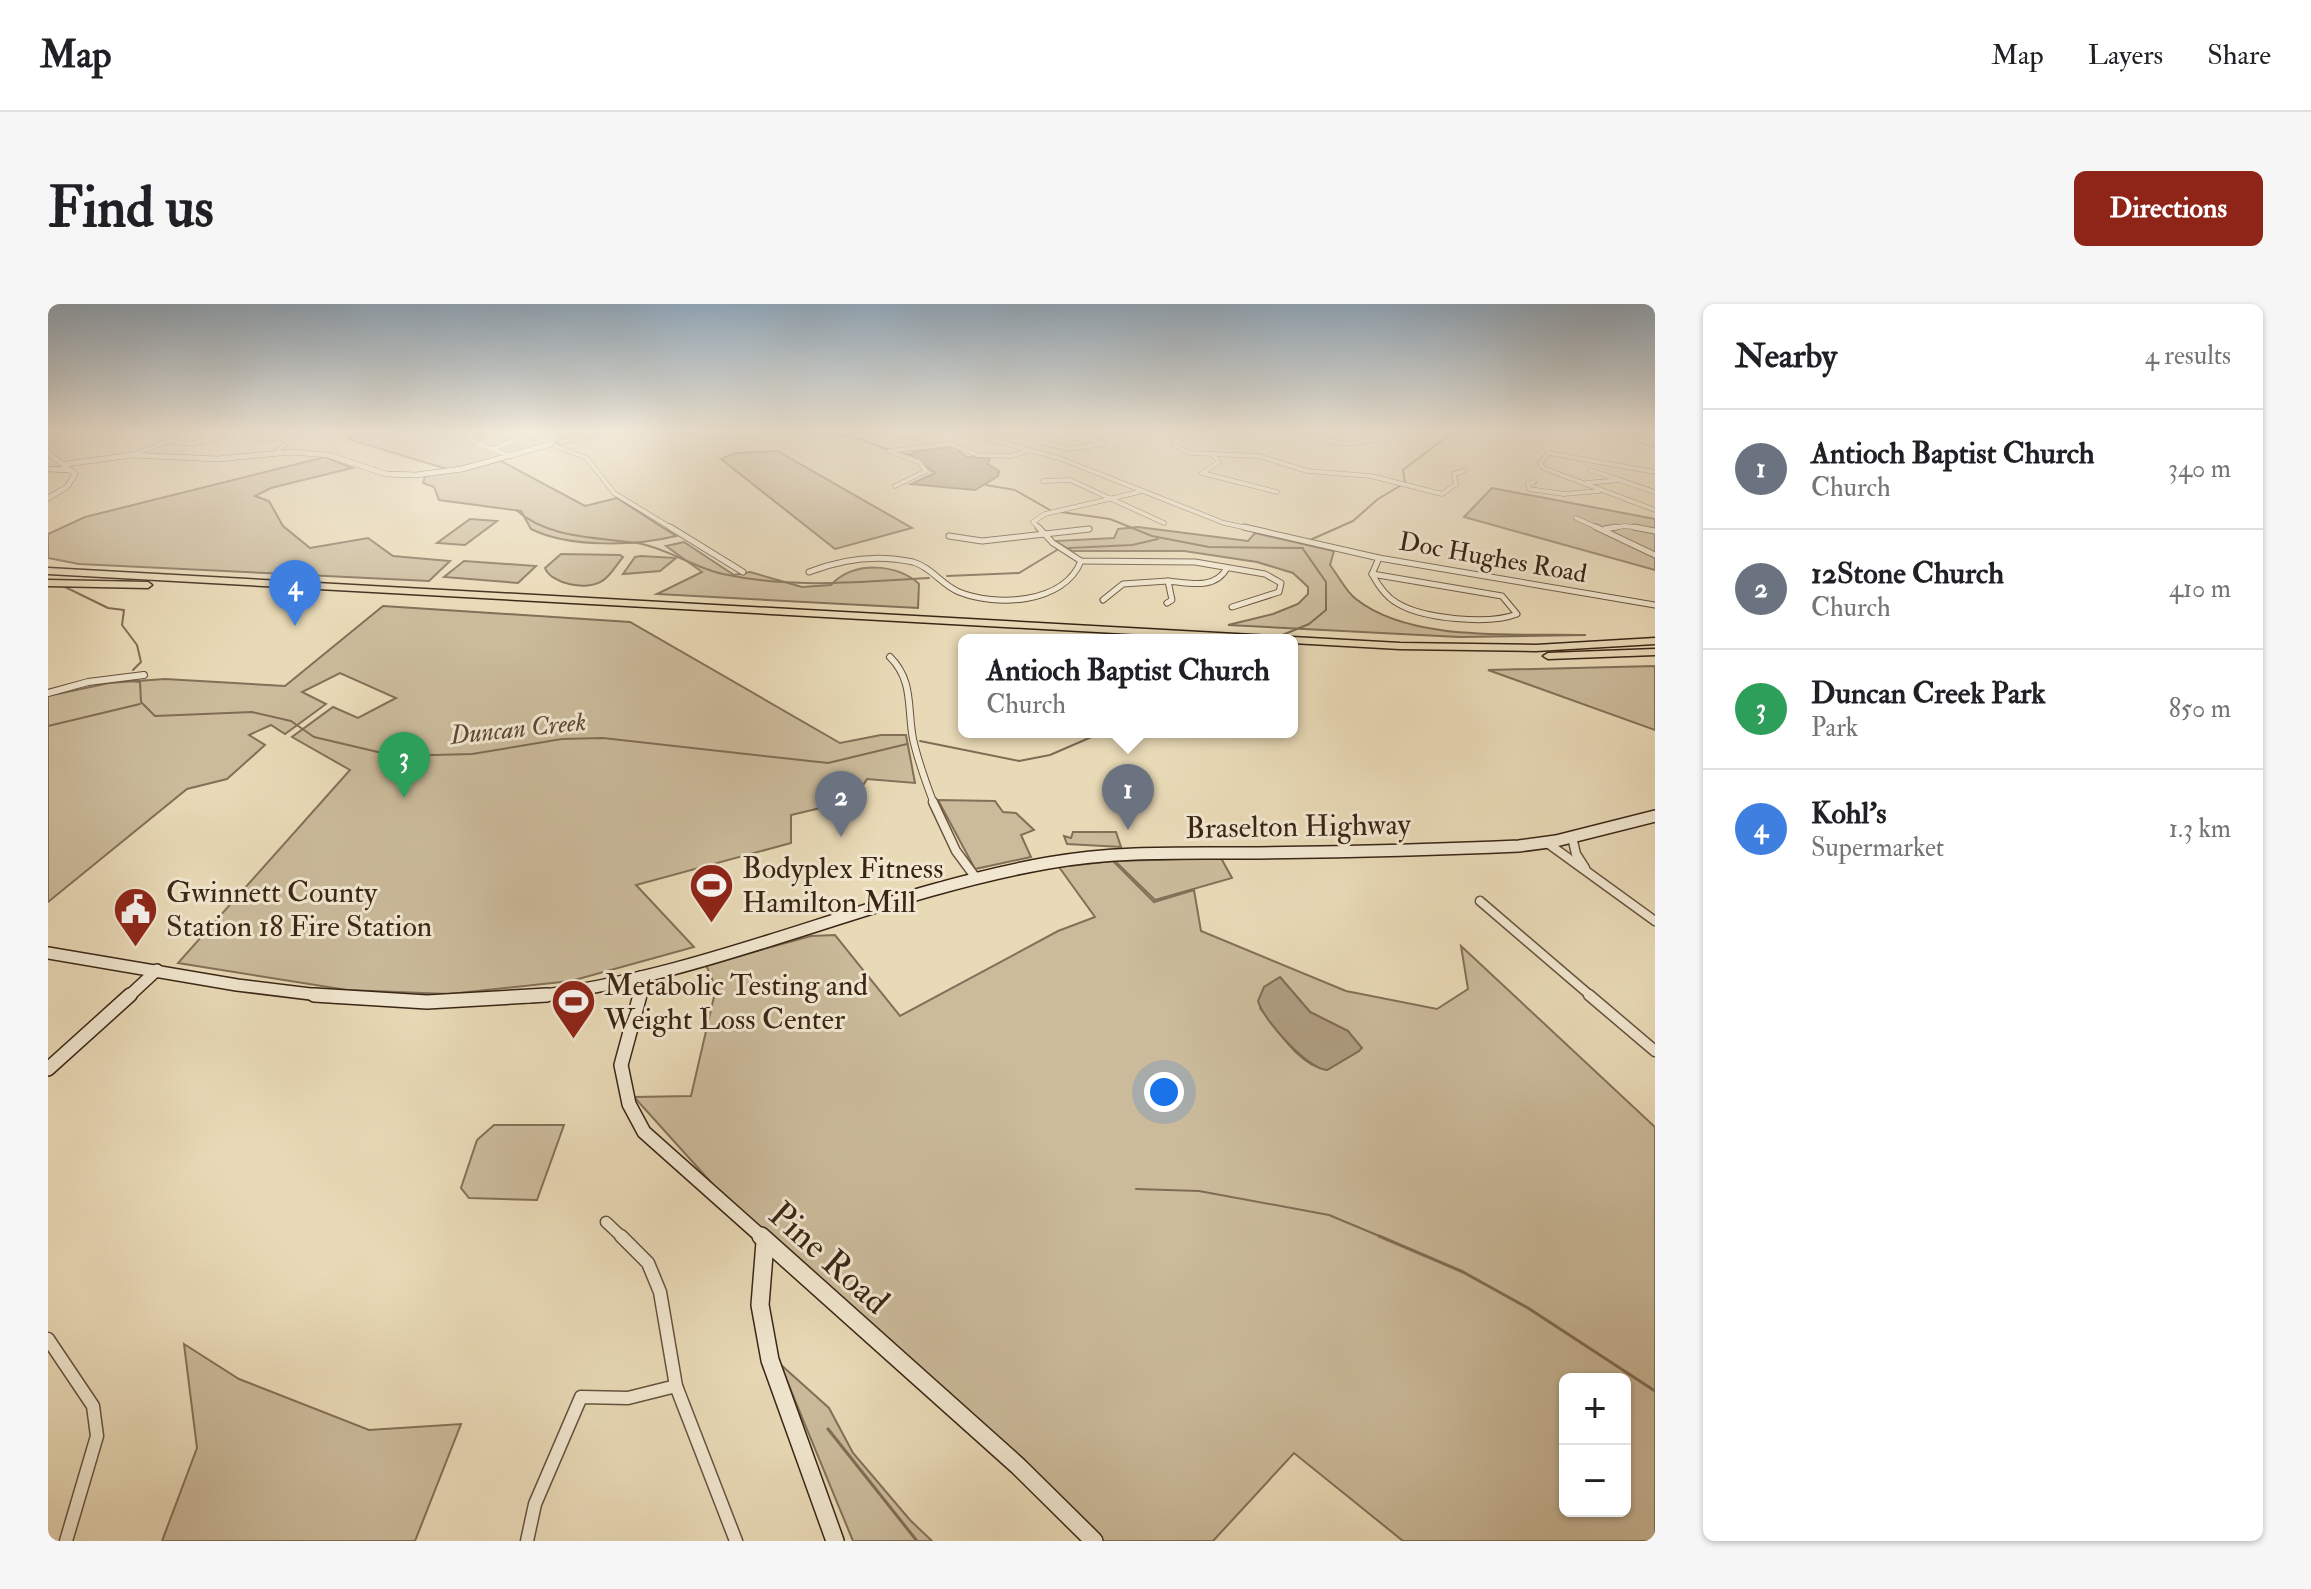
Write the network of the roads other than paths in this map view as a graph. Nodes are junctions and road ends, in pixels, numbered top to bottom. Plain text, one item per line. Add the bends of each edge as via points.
1 (611, 489) edge
2 (1091, 489) edge
3 (1134, 489) edge
4 (1264, 489) edge
5 (1419, 489) edge
6 (1449, 489) edge
7 (1529, 489) edge
8 (1596, 489) edge
9 (1137, 490) junction
10 (1600, 491) junction
11 (1277, 492) dead end
12 (1111, 497) junction
13 (1655, 510) edge
14 (1576, 518) dead end
15 (1164, 523) dead end
16 (1089, 529) dead end
17 (1605, 529) junction
18 (1655, 531) edge
19 (1044, 533) junction
20 (949, 536) dead end
21 (1655, 555) edge
22 (1379, 558) junction
23 (1081, 561) junction
24 (1227, 568) junction
25 (48, 570) edge
26 (743, 572) dead end
27 (809, 572) dead end
28 (1372, 574) junction
29 (48, 581) edge
30 (1168, 581) junction
31 (1103, 600) dead end
32 (1167, 603) dead end
33 (1655, 605) edge
34 (1232, 607) dead end
35 (1050, 634) edge
36 (1187, 634) edge
37 (1298, 640) edge
38 (1655, 641) edge
39 (1298, 648) edge
40 (1655, 652) edge
41 (890, 657) dead end
42 (144, 675) dead end
43 (48, 693) edge
44 (1655, 816) edge
45 (1572, 837) junction
46 (1546, 842) junction
47 (1585, 868) junction
48 (976, 878) junction
49 (1480, 901) dead end
50 (1655, 921) edge
51 (48, 953) edge
52 (157, 970) junction
53 (641, 977) junction
54 (1655, 1051) edge
55 (48, 1069) edge
56 (606, 1222) dead end
57 (765, 1242) junction
58 (48, 1339) edge
59 (676, 1386) junction
60 (66, 1541) edge
61 (527, 1541) edge
62 (736, 1541) edge
63 (835, 1541) edge
64 (1094, 1541) edge

1 - 26 street
2 - 12 street
3 - 9 street, Doc Hughes Road
4 - 11 street
5 - 6 street via 1442,494
7 - 10 street
8 - 10 street
9 - 12 street
9 - 22 street, Doc Hughes Road via 1224,523
10 - 13 street
12 - 15 street
12 - 19 street via 1038,517 1033,522
14 - 17 street
16 - 19 street
17 - 18 street
17 - 21 street
19 - 20 street via 982,541
19 - 23 street
22 - 28 street
22 - 33 street, Doc Hughes Road
23 - 24 street via 1167,559
23 - 27 street via 1074,574 1044,594 1027,598 960,593 923,564 879,557
24 - 30 street via 1218,581
24 - 34 street via 1265,574 1281,588 1262,600
25 - 36 highway
28 - 28 street via 1393,602 1414,611 1500,619 1517,614 1502,596
29 - 35 highway
30 - 31 street via 1123,584
30 - 32 street via 1172,600
37 - 38 highway via 1536,648
39 - 40 highway via 1478,657
41 - 48 street via 903,667 911,693 913,739 929,788 950,837
42 - 43 street
44 - 45 main road, Braselton Highway
45 - 46 main road, Braselton Highway
45 - 47 street
46 - 47 street
46 - 48 main road, Braselton Highway via 1100,856
47 - 50 street
48 - 53 main road, Braselton Highway
49 - 54 street
51 - 52 main road, Braselton Highway
52 - 53 main road, Braselton Highway via 322,996 444,1004 551,995
52 - 55 main road
53 - 57 main road, Pine Road via 641,998 619,1060 619,1083 627,1104 644,1132
56 - 59 street via 648,1263 660,1292
57 - 63 main road via 760,1305 770,1360
57 - 64 main road, Pine Road via 1018,1466
58 - 60 street via 93,1406 97,1436
59 - 61 street via 628,1398 581,1397 535,1504
59 - 62 street

